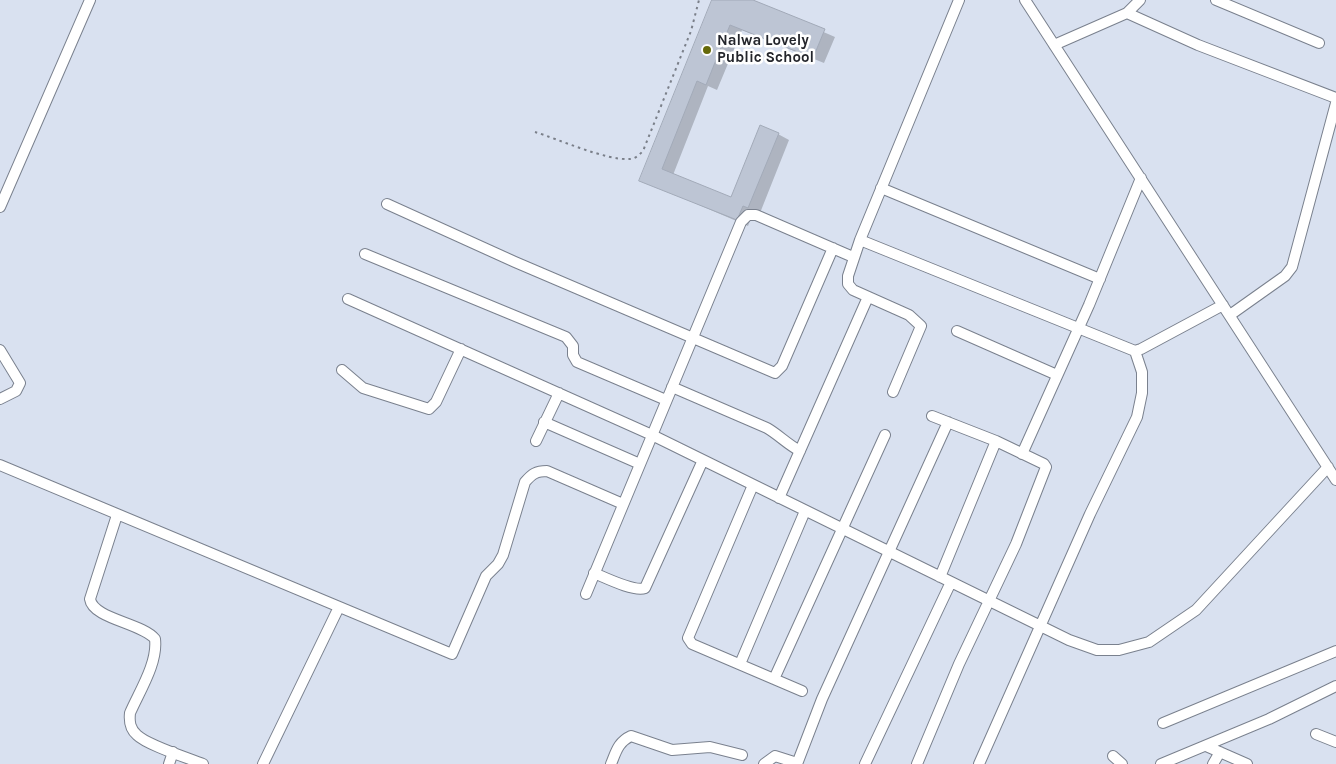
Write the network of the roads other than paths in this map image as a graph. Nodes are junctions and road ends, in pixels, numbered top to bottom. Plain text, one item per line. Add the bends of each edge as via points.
1 (90, 0) edge
2 (959, 0) edge
3 (1025, 0) edge
4 (1140, 0) edge
5 (1216, 0) edge
6 (1127, 13) junction
7 (1319, 43) dead end
8 (1054, 45) junction
9 (1336, 98) edge
10 (1336, 103) edge
11 (1141, 178) junction
12 (881, 188) junction
13 (388, 204) dead end
14 (0, 207) edge
15 (860, 240) junction
16 (833, 248) junction
17 (364, 254) dead end
18 (853, 257) junction
19 (1100, 279) junction
20 (868, 297) junction
21 (348, 299) dead end
22 (1223, 305) junction
23 (1230, 315) junction
24 (1079, 329) junction
25 (957, 332) dead end
26 (692, 337) junction
27 (461, 349) junction
28 (0, 350) edge
29 (1135, 351) junction
30 (342, 370) dead end
31 (1057, 375) junction
32 (672, 387) junction
33 (893, 392) dead end
34 (559, 393) junction
35 (0, 399) edge
36 (666, 400) junction
37 (932, 416) dead end
38 (544, 422) junction
39 (948, 422) junction
40 (885, 434) dead end
41 (652, 435) junction
42 (536, 441) dead end
43 (996, 441) junction
44 (800, 451) junction
45 (1022, 454) junction
46 (703, 460) junction
47 (640, 464) junction
48 (0, 465) edge
49 (1328, 467) junction
50 (1336, 480) edge
51 (753, 485) junction
52 (779, 498) junction
53 (623, 504) junction
54 (805, 511) junction
55 (116, 515) junction
56 (842, 530) junction
57 (888, 552) junction
58 (594, 573) junction
59 (940, 577) junction
60 (951, 582) junction
61 (586, 594) dead end
62 (989, 601) junction
63 (339, 607) junction
64 (1039, 626) junction
65 (1336, 651) edge
66 (740, 664) junction
67 (774, 679) junction
68 (1334, 689) edge
69 (802, 691) dead end
70 (1163, 723) dead end
71 (1316, 734) dead end
72 (1336, 742) edge
73 (1206, 746) junction
74 (173, 752) junction
75 (1220, 752) junction
76 (742, 755) dead end
77 (1113, 756) dead end
78 (797, 763) edge
79 (169, 764) edge
80 (203, 764) edge
81 (264, 764) edge
82 (611, 764) edge
83 (764, 764) edge
84 (865, 764) edge
85 (917, 764) edge
86 (979, 764) edge
87 (1122, 764) edge
88 (1161, 764) edge
89 (1213, 764) edge
90 (1247, 764) edge

1 - 14 street
2 - 12 street
3 - 8 street
4 - 6 street
5 - 7 street
6 - 8 street
6 - 9 street via 1198,45
8 - 11 street
10 - 23 street via 1292,267 1285,276
11 - 19 street
11 - 22 street
12 - 15 street
12 - 19 street
13 - 26 street
15 - 18 street
15 - 24 street
16 - 18 street
16 - 26 street via 756,215 748,216 740,222
16 - 26 street via 779,371 766,371
17 - 36 street via 566,337 573,346 576,362
18 - 20 street via 848,284
19 - 24 street
20 - 33 street via 909,315 921,326
20 - 44 street
21 - 27 street
22 - 23 street
22 - 29 street
23 - 49 street
24 - 29 street
24 - 31 street
25 - 31 street
26 - 32 street
27 - 30 street via 436,402 429,409 363,388
27 - 34 street
28 - 35 street via 20,383 16,391
29 - 64 street via 1142,372 1137,417
31 - 45 street
32 - 36 street
32 - 44 street via 767,428
34 - 38 street
34 - 41 street
36 - 41 street
37 - 39 street
38 - 42 street
38 - 47 street
39 - 43 street
39 - 57 street
40 - 56 street
41 - 46 street
41 - 47 street
43 - 45 street
43 - 59 street
44 - 52 street
45 - 62 street via 1044,464 1045,472
46 - 51 street
46 - 58 street via 645,588 631,587
47 - 53 street
48 - 55 street
49 - 50 street
49 - 64 street via 1196,610 1149,642 1119,650 1097,650
51 - 52 street
51 - 66 street via 688,638 692,644
52 - 54 street
53 - 58 street
53 - 63 street via 547,471 531,475 525,482 503,555 486,576 452,654
54 - 56 street
54 - 66 street
55 - 63 street
55 - 74 street via 91,603 96,610 143,631 155,640 152,660 129,722 141,739
56 - 57 street
56 - 67 street
57 - 59 street
57 - 78 street
58 - 61 street
59 - 60 street
60 - 62 street
60 - 84 street
62 - 64 street
62 - 85 street
63 - 81 street
64 - 86 street
65 - 70 street
66 - 67 street
67 - 69 street
68 - 73 street
71 - 72 street
73 - 75 street
73 - 88 street
74 - 79 street
74 - 80 street
75 - 89 street
75 - 90 street
76 - 82 street via 710,748 672,750 631,736 618,746
77 - 87 street
78 - 83 street via 775,756

